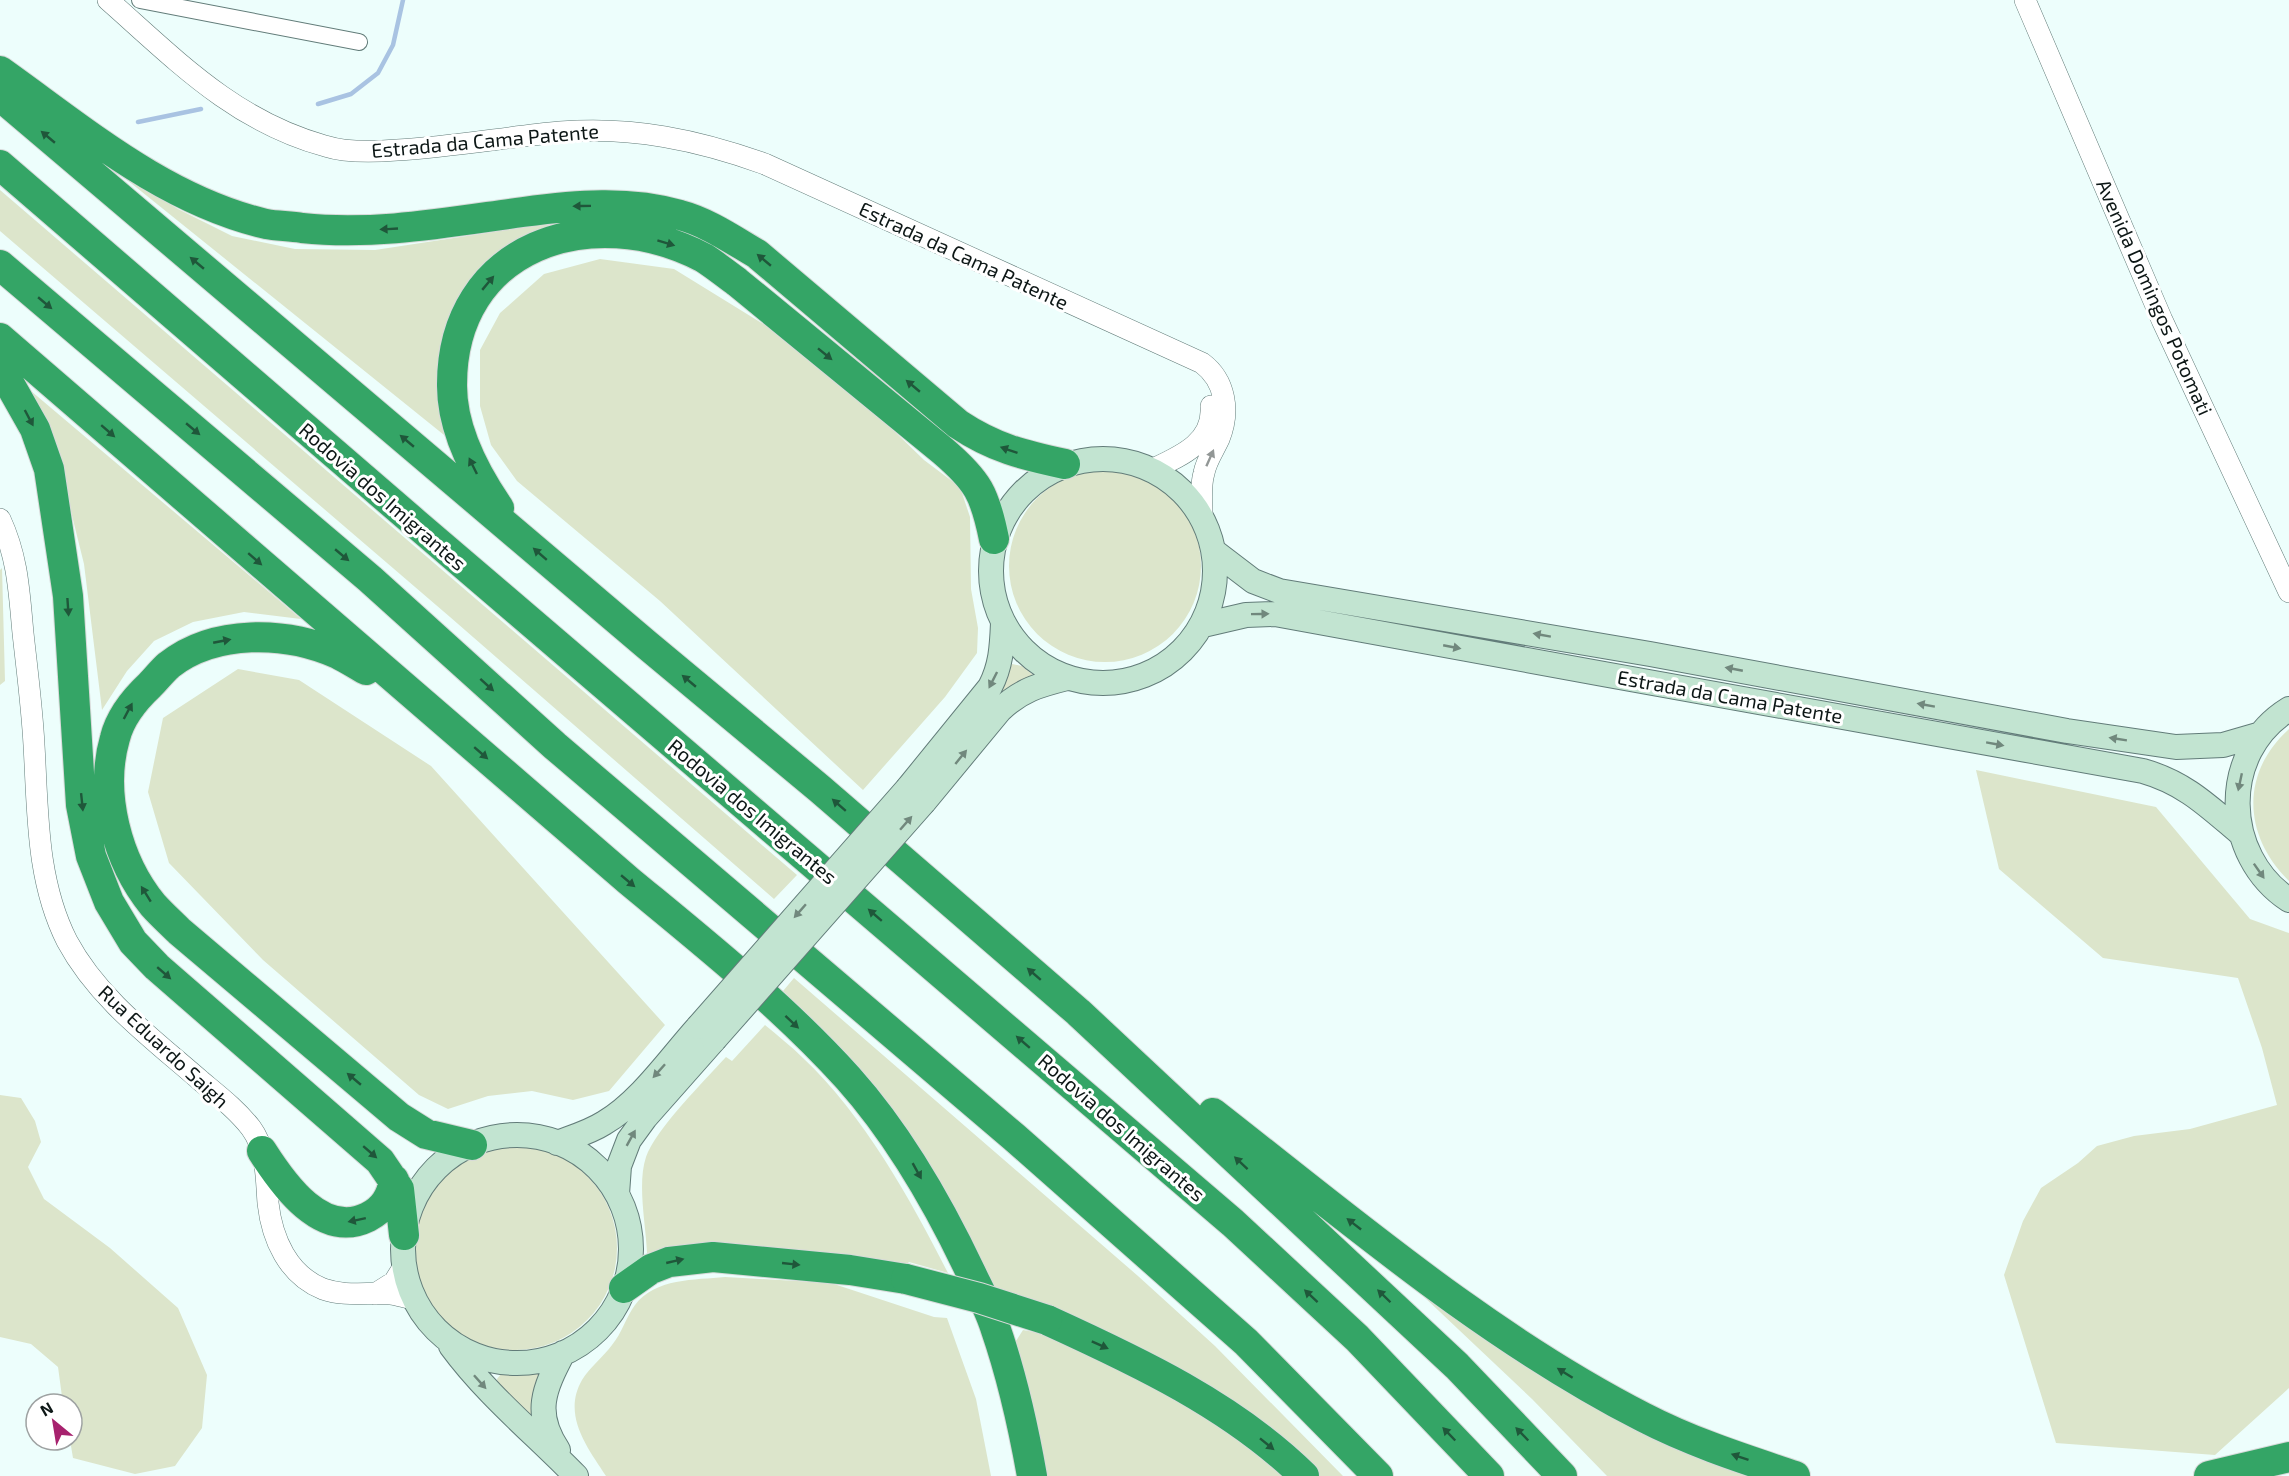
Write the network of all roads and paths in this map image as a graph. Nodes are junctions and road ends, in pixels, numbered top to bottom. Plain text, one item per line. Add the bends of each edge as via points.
1 (108, 0) edge
2 (140, 0) edge
3 (2025, 0) edge
4 (359, 42) dead end
5 (0, 71) edge
6 (0, 96) edge
7 (0, 165) edge
8 (0, 265) edge
9 (0, 338) edge
10 (1187, 358) junction
11 (0, 367) edge
12 (1065, 464) junction
13 (1153, 469) junction
14 (1202, 515) junction
15 (0, 519) edge
16 (515, 533) junction
17 (994, 539) junction
18 (1215, 552) junction
19 (2289, 592) edge
20 (1002, 623) junction
21 (1203, 625) junction
22 (1067, 678) junction
23 (420, 701) junction
24 (2289, 709) edge
25 (2261, 734) junction
26 (916, 795) junction
27 (2240, 833) junction
28 (2289, 900) edge
29 (1078, 1012) junction
30 (706, 1034) junction
31 (557, 1143) junction
32 (472, 1145) junction
33 (262, 1151) junction
34 (394, 1180) junction
35 (617, 1194) junction
36 (404, 1235) junction
37 (404, 1266) junction
38 (624, 1288) junction
39 (375, 1294) junction
40 (415, 1299) junction
41 (444, 1336) junction
42 (564, 1353) junction
43 (2289, 1457) edge
44 (574, 1474) edge
45 (1032, 1476) edge
46 (1304, 1476) edge
47 (1378, 1476) edge
48 (1490, 1476) edge
49 (1562, 1476) edge
50 (1795, 1476) edge
51 (2209, 1476) edge

1 - 10 street, Estrada da Cama Patente via 214,93 282,131 326,147 372,152 604,130 716,147 765,164
2 - 4 street
3 - 19 street, Avenida Domingos Potomati via 2163,320
12 -> 5 highway via 1012,452 981,440 757,254 682,215 639,206 575,205 401,228 335,231 267,224 210,206 148,176
16 -> 6 highway
48 -> 7 highway, Rodovia dos Imigrantes via 1357,1338 1233,1223
8 -> 47 highway via 370,579 555,746 1014,1137 1246,1341
9 -> 23 highway
10 - 13 street via 1210,394 1207,430 1182,456
14 -> 10 street, Estrada da Cama Patente via 1204,472 1220,436 1225,405 1223,391 1211,369
11 -> 34 highway via 34,429 49,469 68,596 81,805 92,856 109,902 133,942 157,967 380,1161
12 - 13 main road via 1094,458 1125,459
12 - 17 main road via 1026,490 1010,507
13 - 14 main road via 1181,488
14 - 18 main road
15 - 33 street, Rua Eduardo Saigh via 13,549 20,589 41,853 51,899 66,939 101,991 236,1112 255,1134
16 -> 17 highway via 481,482 468,454 452,388 454,348 468,310 488,281 514,257 545,242 623,233 669,243 705,259 934,444 977,485 987,504
29 -> 16 highway
17 - 20 main road via 990,582
18 - 21 main road via 1215,590
25 -> 18 main road, Estrada da Cama Patente via 2223,745 2176,747 2067,731 1279,591 1253,581
20 - 22 main road via 1029,657
20 -> 26 main road via 1002,654 997,673
21 - 22 main road via 1178,656 1144,676 1106,684
21 -> 27 main road, Estrada da Cama Patente via 1246,615 1275,614 2143,771 2184,788
26 -> 22 main road via 1012,698 1025,690
32 -> 23 highway via 426,1134 399,1117 178,931 152,904 129,868 113,822 109,777 115,737 134,701 169,665 206,645 244,637 294,640 338,654
23 -> 45 highway via 727,962 833,1062 881,1119 934,1201 994,1324 1021,1414
24 - 25 main road
25 -> 27 main road via 2239,781
26 - 30 main road, bridge
27 -> 28 main road via 2262,876
49 -> 29 highway via 1457,1366
50 -> 29 highway via 1644,1418 1567,1375 1401,1260
30 -> 31 main road via 613,1118
35 -> 30 main road via 619,1166 628,1140
31 - 32 main road via 522,1136
31 - 35 main road via 592,1163
32 - 36 main road via 447,1160 426,1181 412,1207
34 -> 33 highway via 390,1196 374,1214 360,1220 337,1221 319,1214 296,1196
33 - 39 street, Rua Eduardo Saigh via 272,1224 288,1261 304,1278 324,1289
34 - 36 highway via 402,1204
35 - 38 main road via 631,1240
36 - 37 main road
37 - 39 street via 394,1282
37 - 40 main road
38 - 42 main road via 603,1323
38 -> 46 highway, bridge via 669,1262 713,1257 850,1270 906,1279 979,1298 1047,1320 1111,1350 1230,1417
39 - 40 street, Rua Eduardo Saigh
40 - 41 main road via 429,1322
41 - 42 main road via 469,1353 507,1362 535,1361
41 -> 44 main road via 496,1399
42 - 44 main road via 548,1382 543,1406 546,1429
43 - 51 highway

